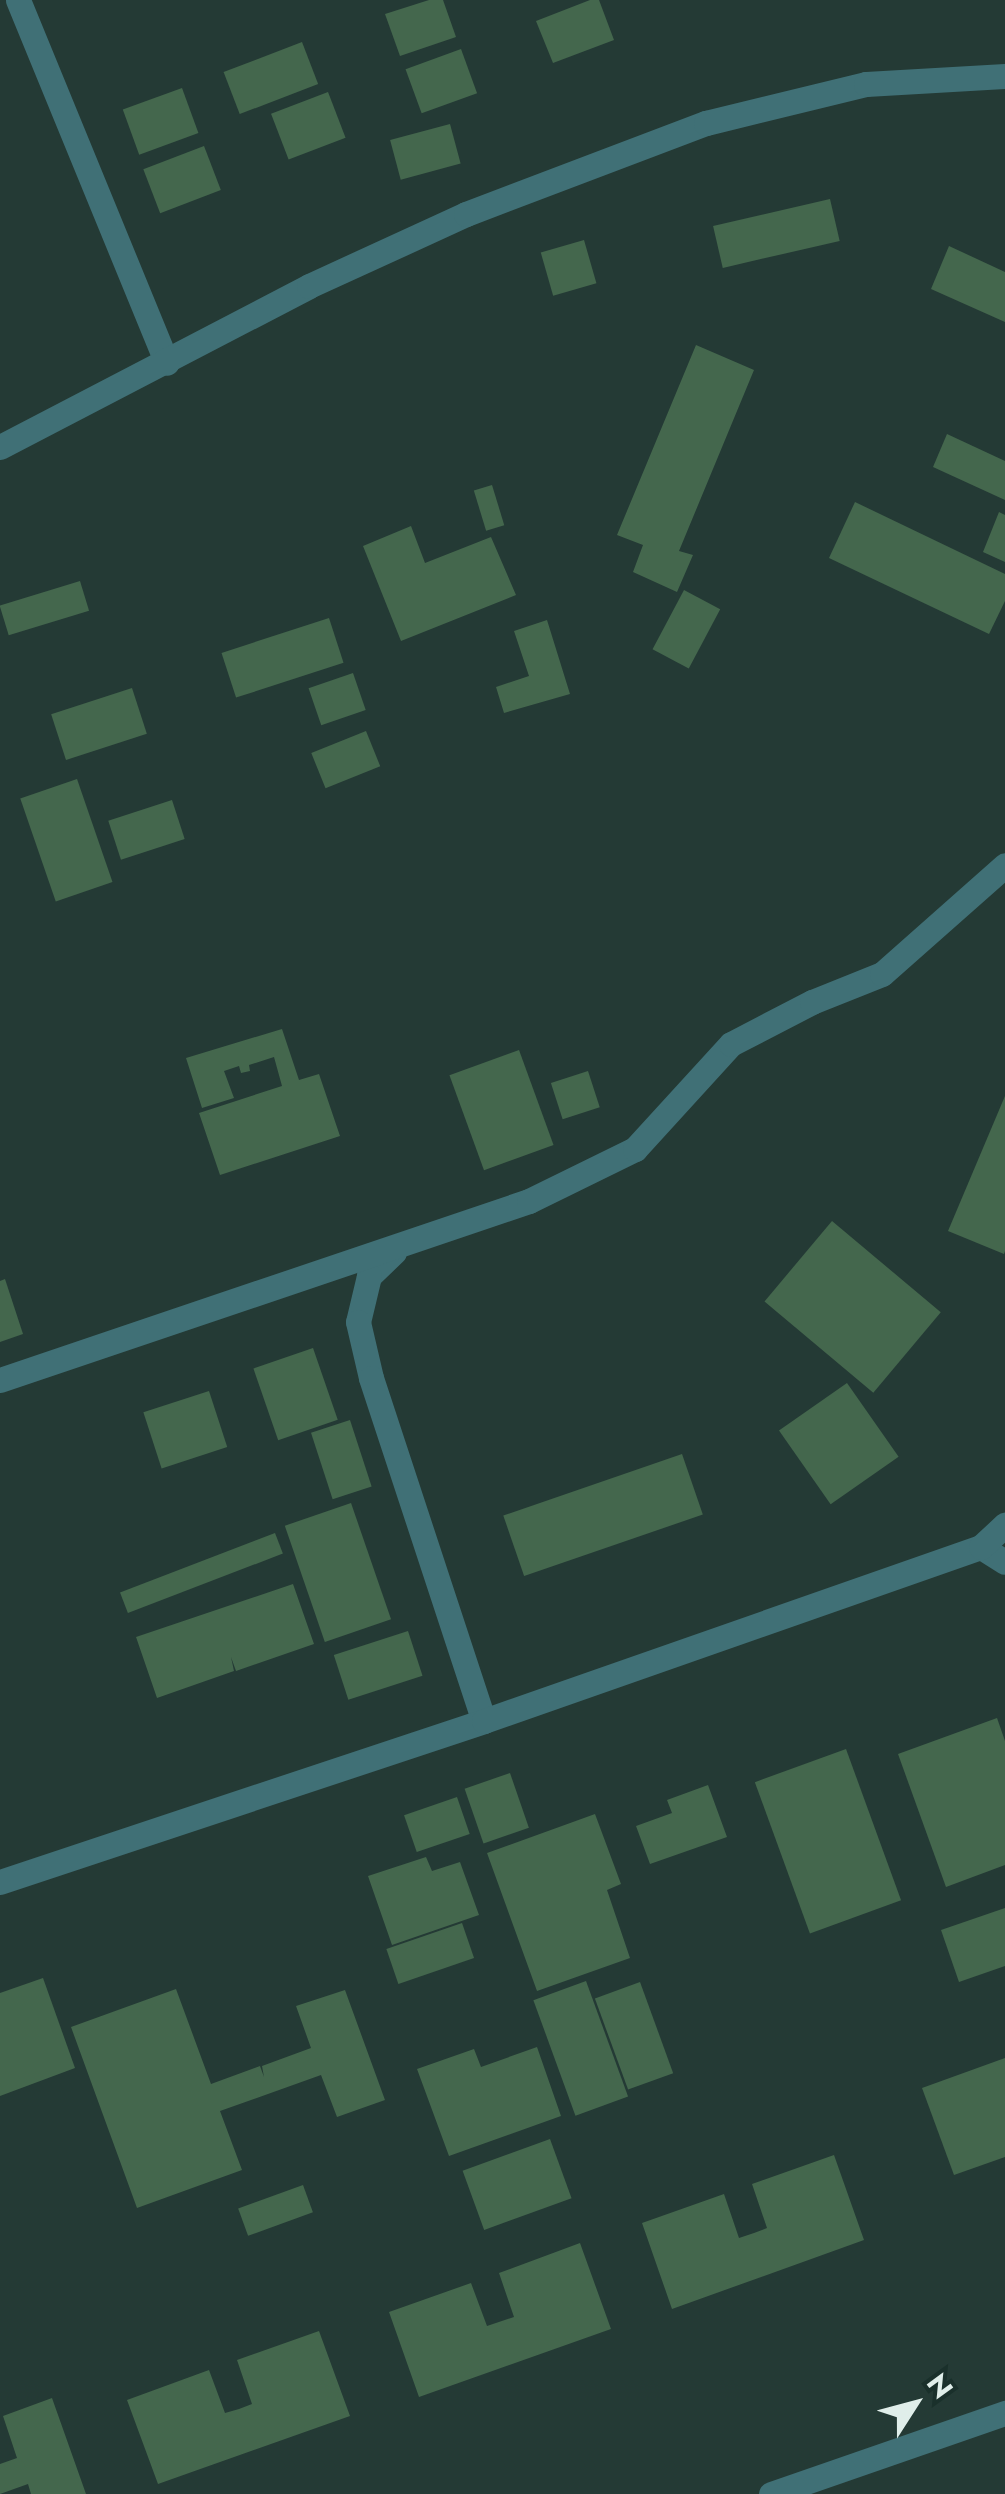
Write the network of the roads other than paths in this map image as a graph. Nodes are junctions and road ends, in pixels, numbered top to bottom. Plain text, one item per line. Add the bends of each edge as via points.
1 (18, 0) edge
2 (1005, 76) edge
3 (167, 363) junction
4 (0, 447) edge
5 (1005, 866) edge
6 (401, 1245) junction
7 (0, 1380) edge
8 (1005, 1525) edge
9 (980, 1547) junction
10 (1005, 1562) edge
11 (484, 1721) junction
12 (0, 1882) edge
13 (1005, 2413) edge
14 (771, 2494) edge

1 - 3 street
2 - 3 street via 866,84 706,123 466,214 309,286
3 - 4 street
5 - 6 street via 882,974 731,1044 635,1149 529,1202
6 - 7 street
6 - 11 street via 369,1276 358,1322
8 - 9 street
9 - 10 street
9 - 11 street
11 - 12 street
13 - 14 street

